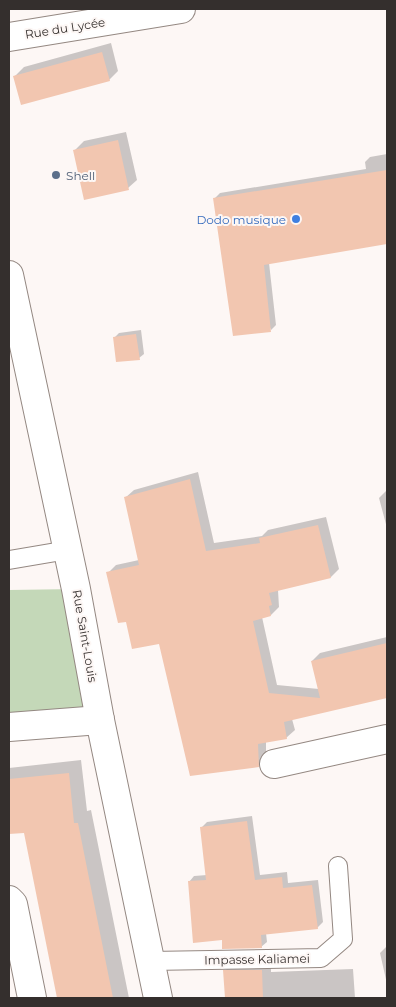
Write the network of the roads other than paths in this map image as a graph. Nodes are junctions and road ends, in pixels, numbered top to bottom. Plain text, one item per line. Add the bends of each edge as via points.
1 (181, 9) edge
2 (9, 37) edge
3 (9, 275) edge
4 (68, 550) junction
5 (9, 560) edge
6 (100, 720) junction
7 (9, 727) edge
8 (387, 739) edge
9 (274, 764) dead end
10 (338, 866) dead end
11 (9, 900) edge
12 (150, 961) junction
13 (32, 998) edge
14 (158, 998) edge

1 - 2 street, Rue du Lycée
3 - 4 street, Rue Saint-Louis
4 - 5 lane
4 - 6 street, Rue Saint-Louis
6 - 7 street
6 - 12 street, Rue Saint-Louis
8 - 9 street
10 - 12 lane, Impasse Kaliamei via 343,939 321,958
11 - 13 street via 13,904
12 - 14 street, Rue Saint-Louis

